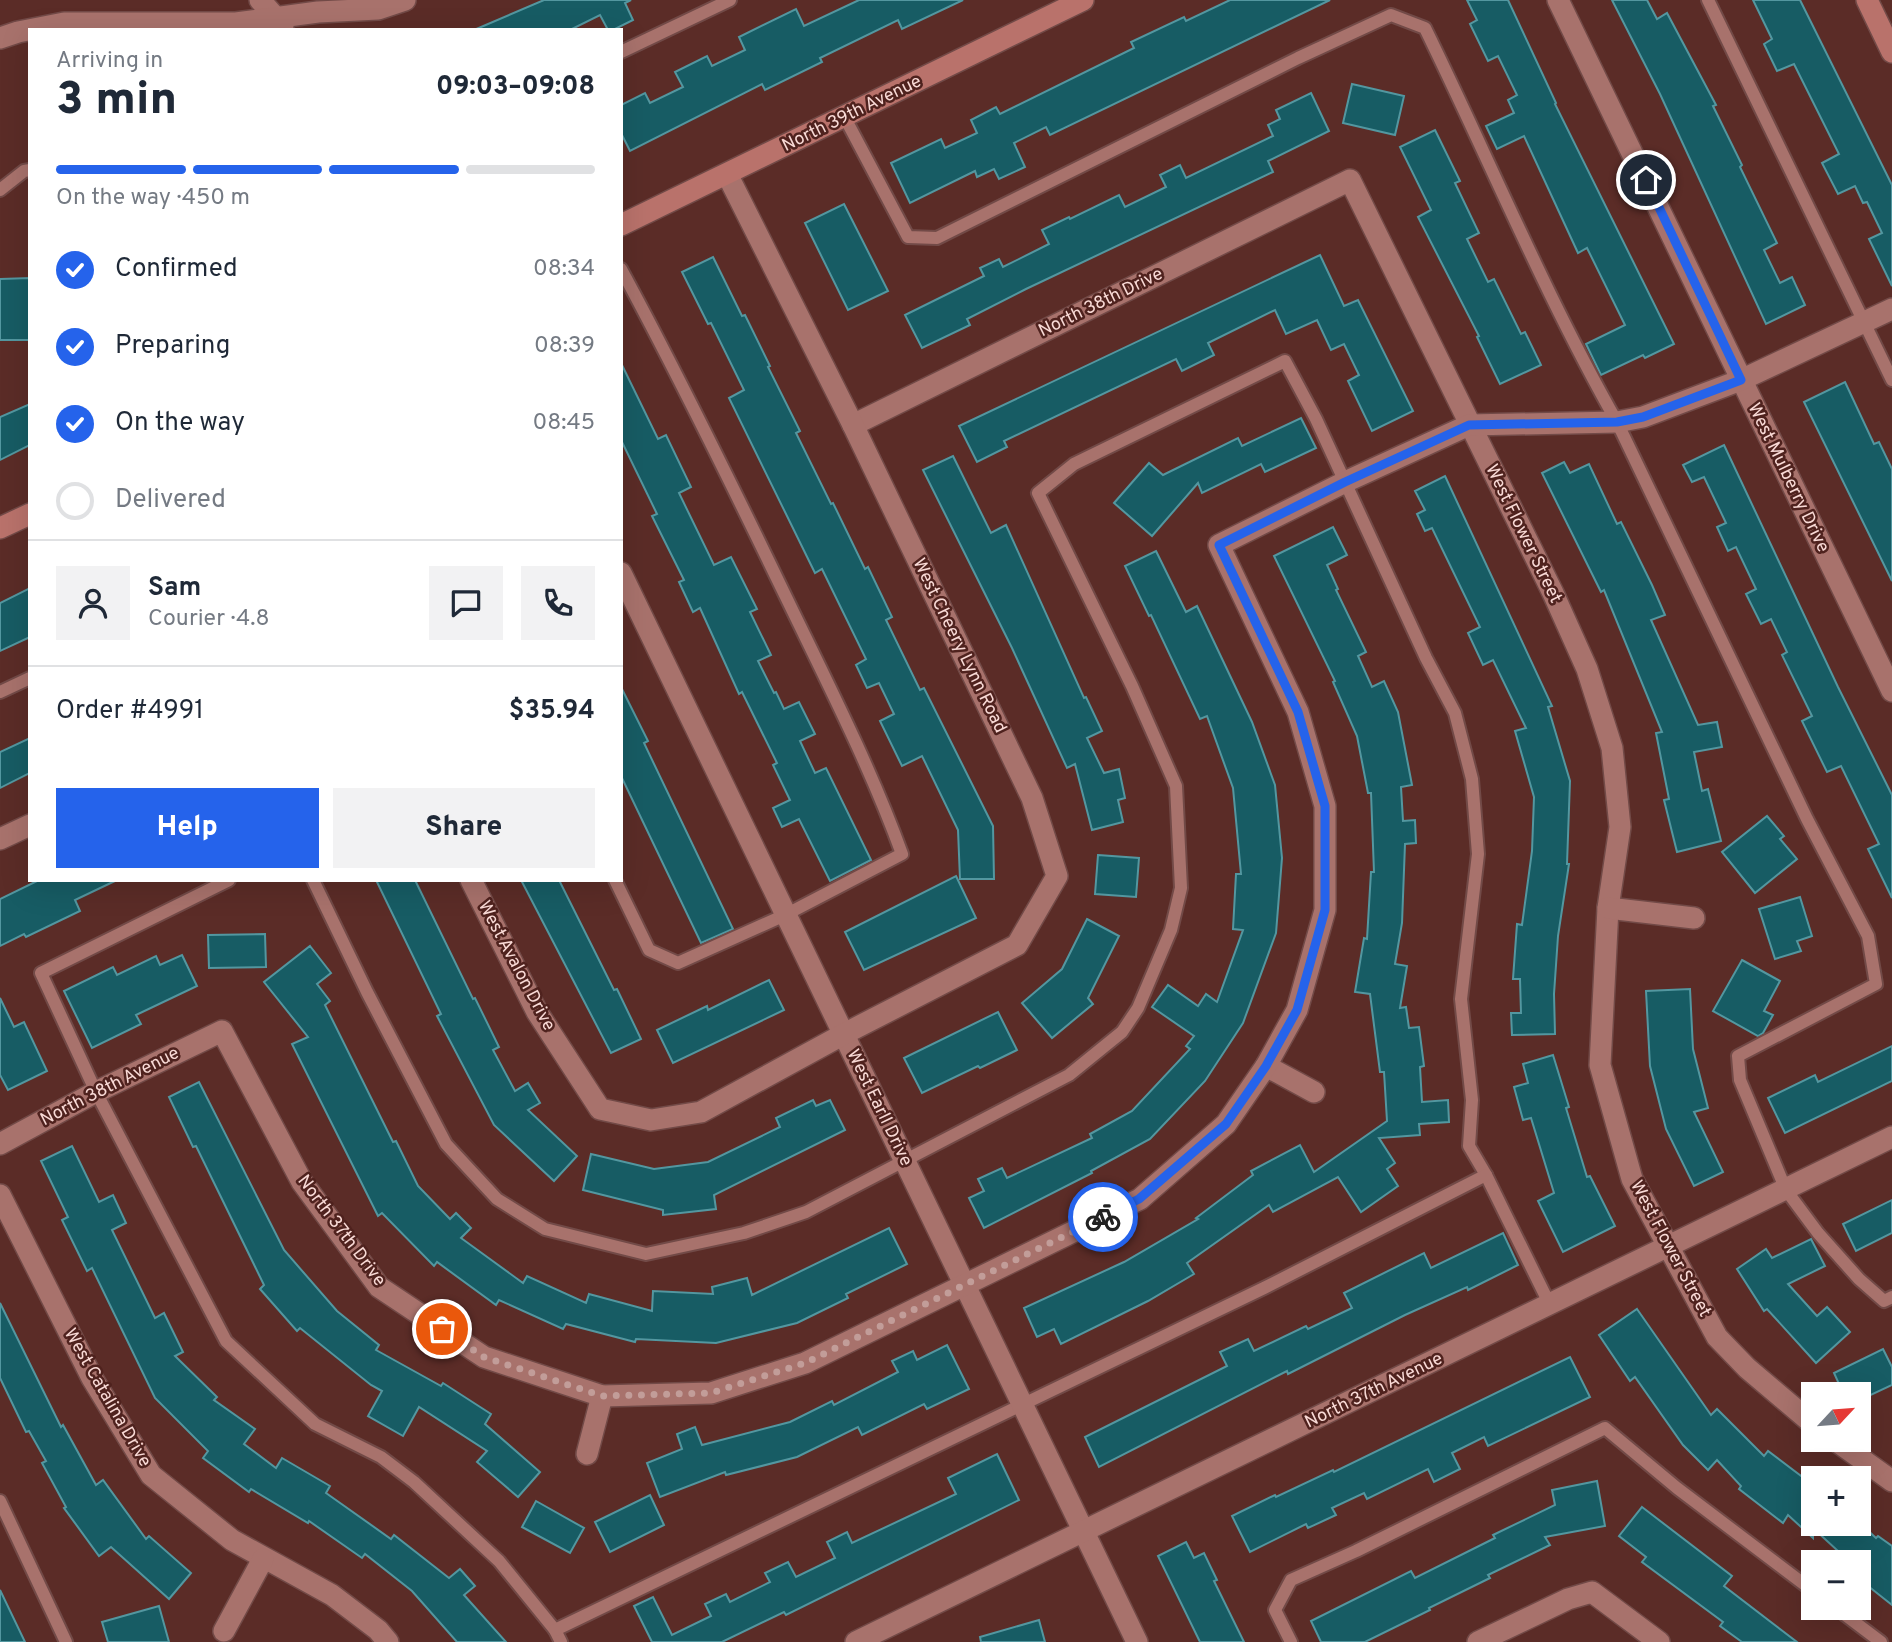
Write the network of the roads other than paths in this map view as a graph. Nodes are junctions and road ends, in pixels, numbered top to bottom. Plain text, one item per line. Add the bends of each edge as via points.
1 (260, 0) edge
2 (405, 0) edge
3 (730, 0) edge
4 (1083, 0) edge
5 (1558, 0) edge
6 (1708, 0) edge
7 (1867, 0) edge
8 (282, 24) edge
9 (38, 28) edge
10 (28, 30) edge
11 (0, 38) edge
12 (623, 51) edge
13 (1892, 52) edge
14 (845, 118) junction
15 (28, 170) edge
16 (727, 174) junction
17 (1350, 180) joint
18 (0, 190) edge
19 (623, 224) edge
20 (623, 272) edge
21 (1892, 309) edge
22 (1864, 322) junction
23 (1741, 380) junction
24 (1892, 380) edge
25 (1617, 422) junction
26 (853, 425) junction
27 (1469, 425) junction
28 (1345, 482) junction
29 (28, 515) edge
30 (0, 528) edge
31 (623, 577) edge
32 (28, 679) edge
33 (1892, 691) edge
34 (0, 692) edge
35 (28, 826) edge
36 (0, 839) edge
37 (225, 882) edge
38 (314, 882) edge
39 (472, 882) edge
40 (616, 882) edge
41 (1608, 908) junction
42 (785, 915) junction
43 (1695, 918) dead end
44 (222, 1031) joint
45 (844, 1034) junction
46 (1266, 1066) junction
47 (96, 1092) junction
48 (1314, 1093) dead end
49 (1892, 1138) edge
50 (0, 1144) edge
51 (905, 1161) junction
52 (1486, 1175) junction
53 (1786, 1190) junction
54 (0, 1195) edge
55 (1668, 1247) junction
56 (964, 1285) junction
57 (1892, 1297) edge
58 (1550, 1305) junction
59 (602, 1396) junction
60 (1022, 1405) junction
61 (1801, 1414) edge
62 (1852, 1452) edge
63 (587, 1454) dead end
64 (1892, 1481) edge
65 (0, 1501) edge
66 (1085, 1532) junction
67 (263, 1559) junction
68 (1801, 1582) edge
69 (1852, 1620) edge
70 (555, 1630) junction
71 (224, 1631) dead end
72 (66, 1642) edge
73 (388, 1642) edge
74 (561, 1642) edge
75 (856, 1642) edge
76 (1137, 1642) edge
77 (1290, 1642) edge
78 (1478, 1642) edge
79 (1660, 1642) edge
80 (1881, 1642) edge

1 - 8 street
2 - 8 street via 378,9 318,12
3 - 12 lane
4 - 14 street, North 39th Avenue
5 - 23 street, West Mulberry Drive
6 - 22 lane
7 - 13 street
8 - 9 street via 64,23
10 - 11 street
14 - 16 street, North 39th Avenue
14 - 25 lane via 908,237 937,238 1391,15 1425,28 1516,223
15 - 18 lane
16 - 19 street, North 39th Avenue
16 - 26 street, West Cheery Lynn Road
17 - 26 street, North 38th Drive
17 - 27 street, West Flower Street
20 - 42 lane via 832,692 883,800 902,854
21 - 22 street
22 - 23 street
22 - 24 lane
23 - 25 street via 1643,417
23 - 33 street, West Mulberry Drive
25 - 27 street
25 - 53 lane via 1807,820 1868,936 1876,984 1738,1056 1740,1080
26 - 45 street, West Cheery Lynn Road via 1032,798 1057,876 1017,945
27 - 28 street, North 37th Drive
27 - 41 street, West Flower Street via 1587,668 1612,748 1620,827
28 - 46 street, North 37th Drive via 1219,545 1298,712 1325,806 1325,910 1297,1010
28 - 51 lane via 1285,361 1074,464 1038,493 1175,786 1181,888 1171,930 1138,1008 1122,1032 1069,1074
28 - 52 lane via 1455,713 1472,779 1478,854 1461,999 1472,1100 1469,1146
29 - 30 street
31 - 42 street, West Earll Drive
32 - 34 lane
35 - 36 street
37 - 47 lane via 41,974
38 - 51 lane via 446,1144 497,1199 545,1229 646,1254 744,1233 806,1212
39 - 45 street, West Avalon Drive via 537,1012 600,1109 651,1120 701,1112
40 - 42 lane via 649,950 678,963
41 - 43 street
41 - 55 street, West Flower Street via 1600,1065 1632,1179
42 - 45 street, West Earll Drive
44 - 47 street, North 38th Avenue
44 - 59 street, North 37th Drive via 302,1182 379,1287 484,1357
45 - 51 street, West Earll Drive
46 - 48 street
46 - 56 street, North 37th Drive via 1226,1124 1139,1199
47 - 50 street, North 38th Avenue
47 - 70 lane via 226,1341 315,1424 381,1457 414,1482 499,1561
49 - 53 street, North 37th Avenue
51 - 56 street, West Earll Drive
52 - 58 lane
52 - 60 lane
53 - 55 street, North 37th Avenue
53 - 57 lane via 1859,1279 1884,1301
54 - 67 street, West Catalina Drive via 92,1378 150,1475
55 - 58 street, North 37th Avenue
55 - 61 street, West Flower Street via 1717,1336
56 - 59 street, North 37th Drive via 805,1363 711,1393
56 - 60 street, West Earll Drive
58 - 66 street, North 37th Avenue
59 - 63 street
60 - 66 street, West Earll Drive
60 - 70 lane
62 - 64 street
65 - 72 lane
66 - 75 street, North 37th Avenue
66 - 76 street, West Earll Drive
67 - 71 street
67 - 73 street, West Catalina Drive via 332,1595
68 - 77 lane via 1605,1428 1291,1580 1275,1610
69 - 80 lane
70 - 74 lane
78 - 79 street via 1592,1592

